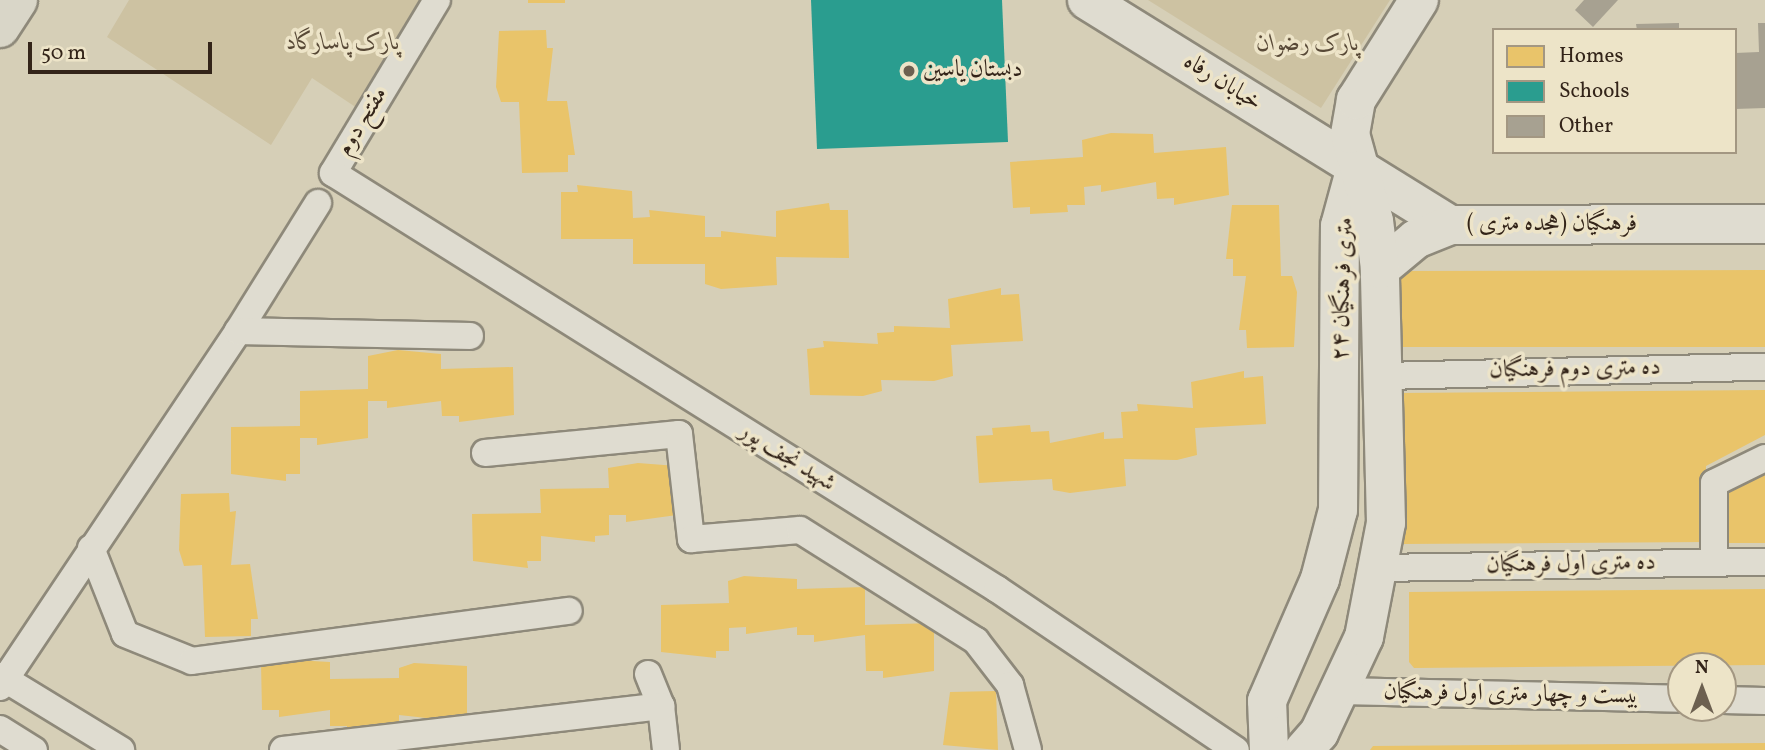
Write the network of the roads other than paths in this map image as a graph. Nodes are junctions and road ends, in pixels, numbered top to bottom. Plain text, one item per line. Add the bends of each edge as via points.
1 (18, 0) edge
2 (437, 0) edge
3 (1087, 0) edge
4 (1419, 0) edge
5 (0, 28) edge
6 (1356, 167) junction
7 (333, 173) joint
8 (318, 203) dead end
9 (1765, 224) edge
10 (1450, 225) junction
11 (1380, 269) junction
12 (238, 331) junction
13 (470, 336) dead end
14 (1765, 367) edge
15 (1384, 376) junction
16 (485, 453) dead end
17 (1765, 458) edge
18 (91, 548) junction
19 (1765, 562) edge
20 (1714, 563) junction
21 (1377, 568) junction
22 (569, 611) dead end
23 (648, 674) dead end
24 (2, 681) edge
25 (1341, 691) junction
26 (1667, 699) edge
27 (1737, 700) edge
28 (1765, 701) edge
29 (661, 706) junction
30 (0, 729) edge
31 (34, 750) edge
32 (121, 750) edge
33 (283, 750) edge
34 (666, 750) edge
35 (1028, 750) edge
36 (1236, 750) edge
37 (1269, 750) edge
38 (1304, 750) edge

1 - 5 main road
2 - 7 street, مفتح دوم
3 - 6 street, خیابان رفاه
4 - 6 street via 1356,100 1350,134
6 - 10 street, فرهنگیان (هجده متری )
6 - 11 street, ۲۴ متری فرهنگیان via 1374,221
6 - 37 street, ۲۴ متری فرهنگیان via 1340,226 1338,510 1320,579 1267,701
7 - 36 street, شهید نجف پور via 997,589
8 - 12 street
9 - 10 street, فرهنگیان (هجده متری )
10 - 11 street via 1416,240
11 - 15 street, ۲۴ متری فرهنگیان
12 - 13 street
12 - 18 street
14 - 15 street, ده متری دوم فرهنگیان
15 - 21 street, ۲۴ متری فرهنگیان via 1386,523
16 - 35 street via 679,434 691,539 800,530 976,641 1010,684
17 - 20 street via 1714,483
18 - 22 street via 125,634 192,661
18 - 24 street
19 - 20 street, ده متری اول فرهنگیان
20 - 21 street, ده متری اول فرهنگیان
21 - 25 street, ۲۴ متری فرهنگیان via 1364,637
23 - 29 street
24 - 32 street
25 - 26 street, بیست و چهار متری اول فرهنگیان
25 - 38 street, ۲۴ متری فرهنگیان
27 - 28 street
29 - 33 street
29 - 34 street
30 - 31 street

